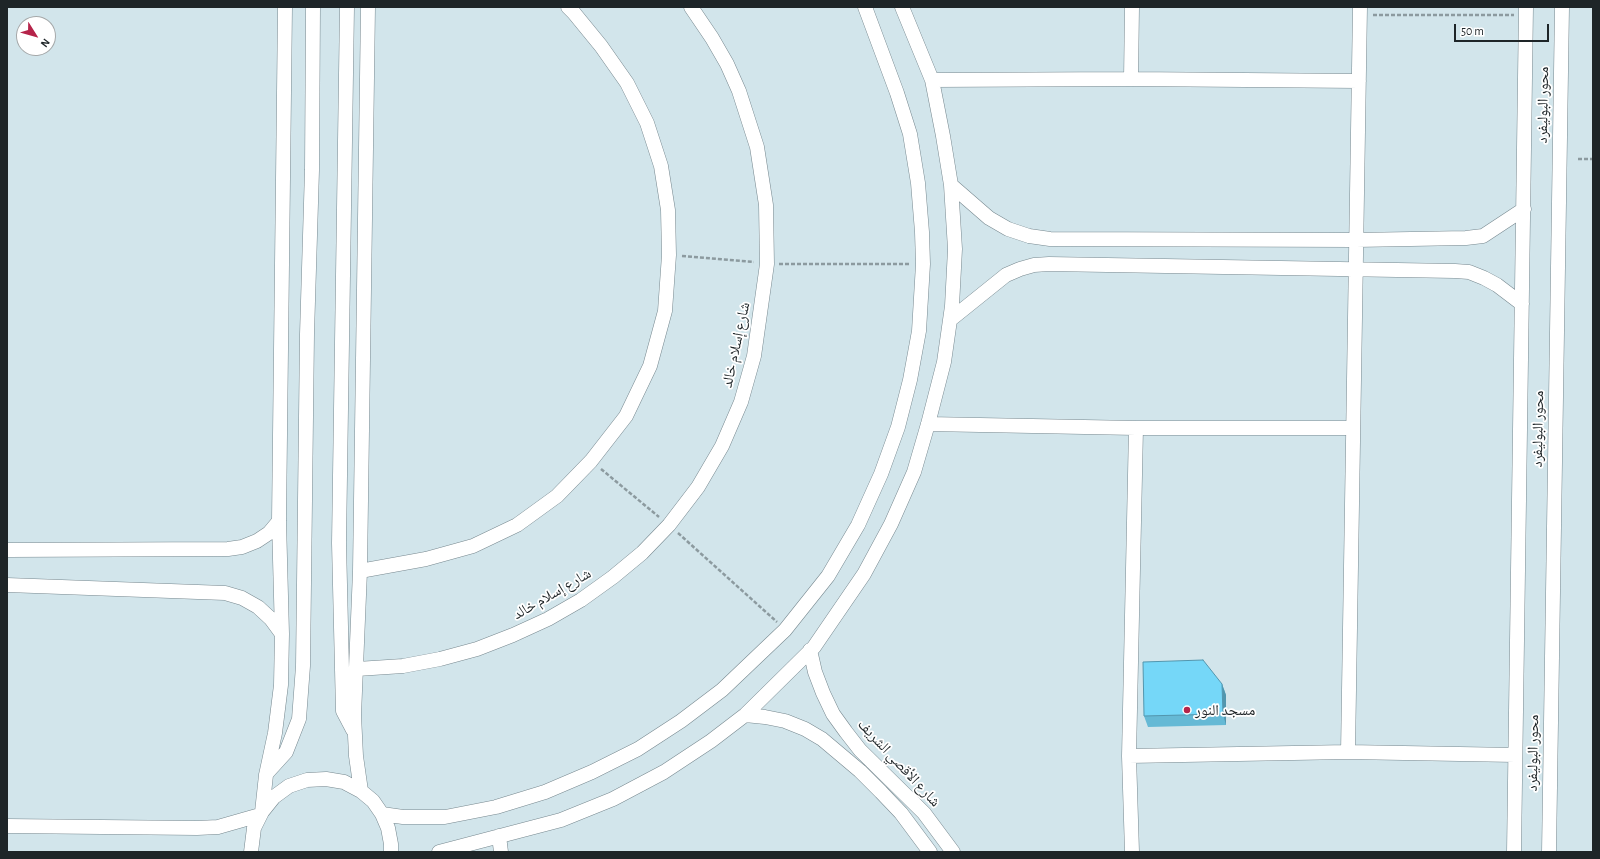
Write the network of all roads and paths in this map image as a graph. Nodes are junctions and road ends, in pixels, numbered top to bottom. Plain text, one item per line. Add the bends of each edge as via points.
1 (285, 7) edge
2 (313, 7) edge
3 (347, 7) edge
4 (368, 7) edge
5 (568, 7) edge
6 (692, 7) edge
7 (865, 7) edge
8 (902, 7) edge
9 (1132, 7) edge
10 (1562, 7) edge
11 (1360, 11) edge
12 (1526, 11) edge
13 (1131, 79) junction
14 (932, 80) junction
15 (1359, 81) junction
16 (1593, 158) edge
17 (1578, 159) dead end
18 (951, 185) junction
19 (1524, 210) junction
20 (1356, 240) junction
21 (669, 255) junction
22 (767, 264) junction
23 (923, 264) junction
24 (1356, 270) junction
25 (1522, 304) junction
26 (950, 320) junction
27 (928, 424) junction
28 (1136, 428) junction
29 (1353, 428) junction
30 (592, 461) junction
31 (279, 521) junction
32 (669, 525) junction
33 (7, 550) edge
34 (360, 571) junction
35 (7, 585) edge
36 (785, 630) junction
37 (282, 634) junction
38 (810, 650) junction
39 (357, 669) junction
40 (745, 716) junction
41 (356, 736) junction
42 (1348, 752) junction
43 (1515, 754) junction
44 (1129, 756) junction
45 (266, 774) junction
46 (361, 791) junction
47 (261, 813) junction
48 (382, 814) junction
49 (7, 826) edge
50 (499, 836) junction
51 (251, 852) edge
52 (391, 852) edge
53 (439, 852) edge
54 (501, 852) edge
55 (930, 852) edge
56 (953, 852) edge
57 (1132, 852) edge
58 (1514, 852) edge
59 (1548, 852) edge

1 - 31 street
2 - 45 street via 303,666 299,719 286,752
3 - 41 street via 339,543 343,711
4 - 34 street
5 - 21 street via 601,46 627,83 647,123 662,173 668,210
6 - 22 street, شارع إسلام خالد via 726,64 749,118 764,190 768,234
7 - 23 street via 895,85 910,134 918,183
8 - 14 street
9 - 13 street
10 - 59 street, محور البوليفرد
11 - 12 path
11 - 15 street
12 - 19 street, محور البوليفرد
13 - 14 street
13 - 15 street
14 - 18 street
15 - 20 street
16 - 17 path
18 - 20 street via 989,218 1008,229 1050,239
18 - 26 street via 955,249
19 - 20 street via 1483,236
19 - 25 street, محور البوليفرد
20 - 24 street
21 - 22 path
21 - 30 street via 665,311 650,366 626,416
22 - 23 path
22 - 32 street, شارع إسلام خالد via 754,356 741,402 722,446 698,487
23 - 36 street via 918,331 910,380 898,427 881,474 858,525 831,570
24 - 25 street via 1469,272 1497,285
24 - 26 street via 1034,265 1006,275
24 - 29 street
25 - 43 street, محور البوليفرد
26 - 27 street via 944,362
27 - 28 street
27 - 38 street via 914,472 892,524 864,574
28 - 29 street
28 - 44 street
29 - 42 street
30 - 32 path
30 - 34 street via 557,496 517,525 473,546 426,559
31 - 33 street via 256,541 228,549
31 - 37 street
32 - 36 path
32 - 39 street, شارع إسلام خالد via 642,552 581,600 513,635 477,649 440,659 403,666
34 - 39 street
35 - 37 street via 225,593 242,598 258,607
36 - 48 street via 722,690 681,721 638,749 592,772 545,792 445,817
37 - 45 street via 281,685 275,733
38 - 40 street
38 - 56 street, شارع الأقصي الشريف via 815,672 833,714 860,750 924,813
39 - 41 street via 354,715
40 - 50 street via 664,772 614,799 561,820
40 - 55 street via 765,716 786,721 822,739 881,792
41 - 46 street
42 - 43 street
42 - 44 street
43 - 58 street, محور البوليفرد
44 - 57 street
45 - 47 street
46 - 47 street via 344,782 326,779 307,780 289,786 274,797
46 - 48 street via 373,801
47 - 49 street via 218,826 197,828
47 - 51 street via 254,828
48 - 52 street via 388,828
50 - 53 street
50 - 54 street

